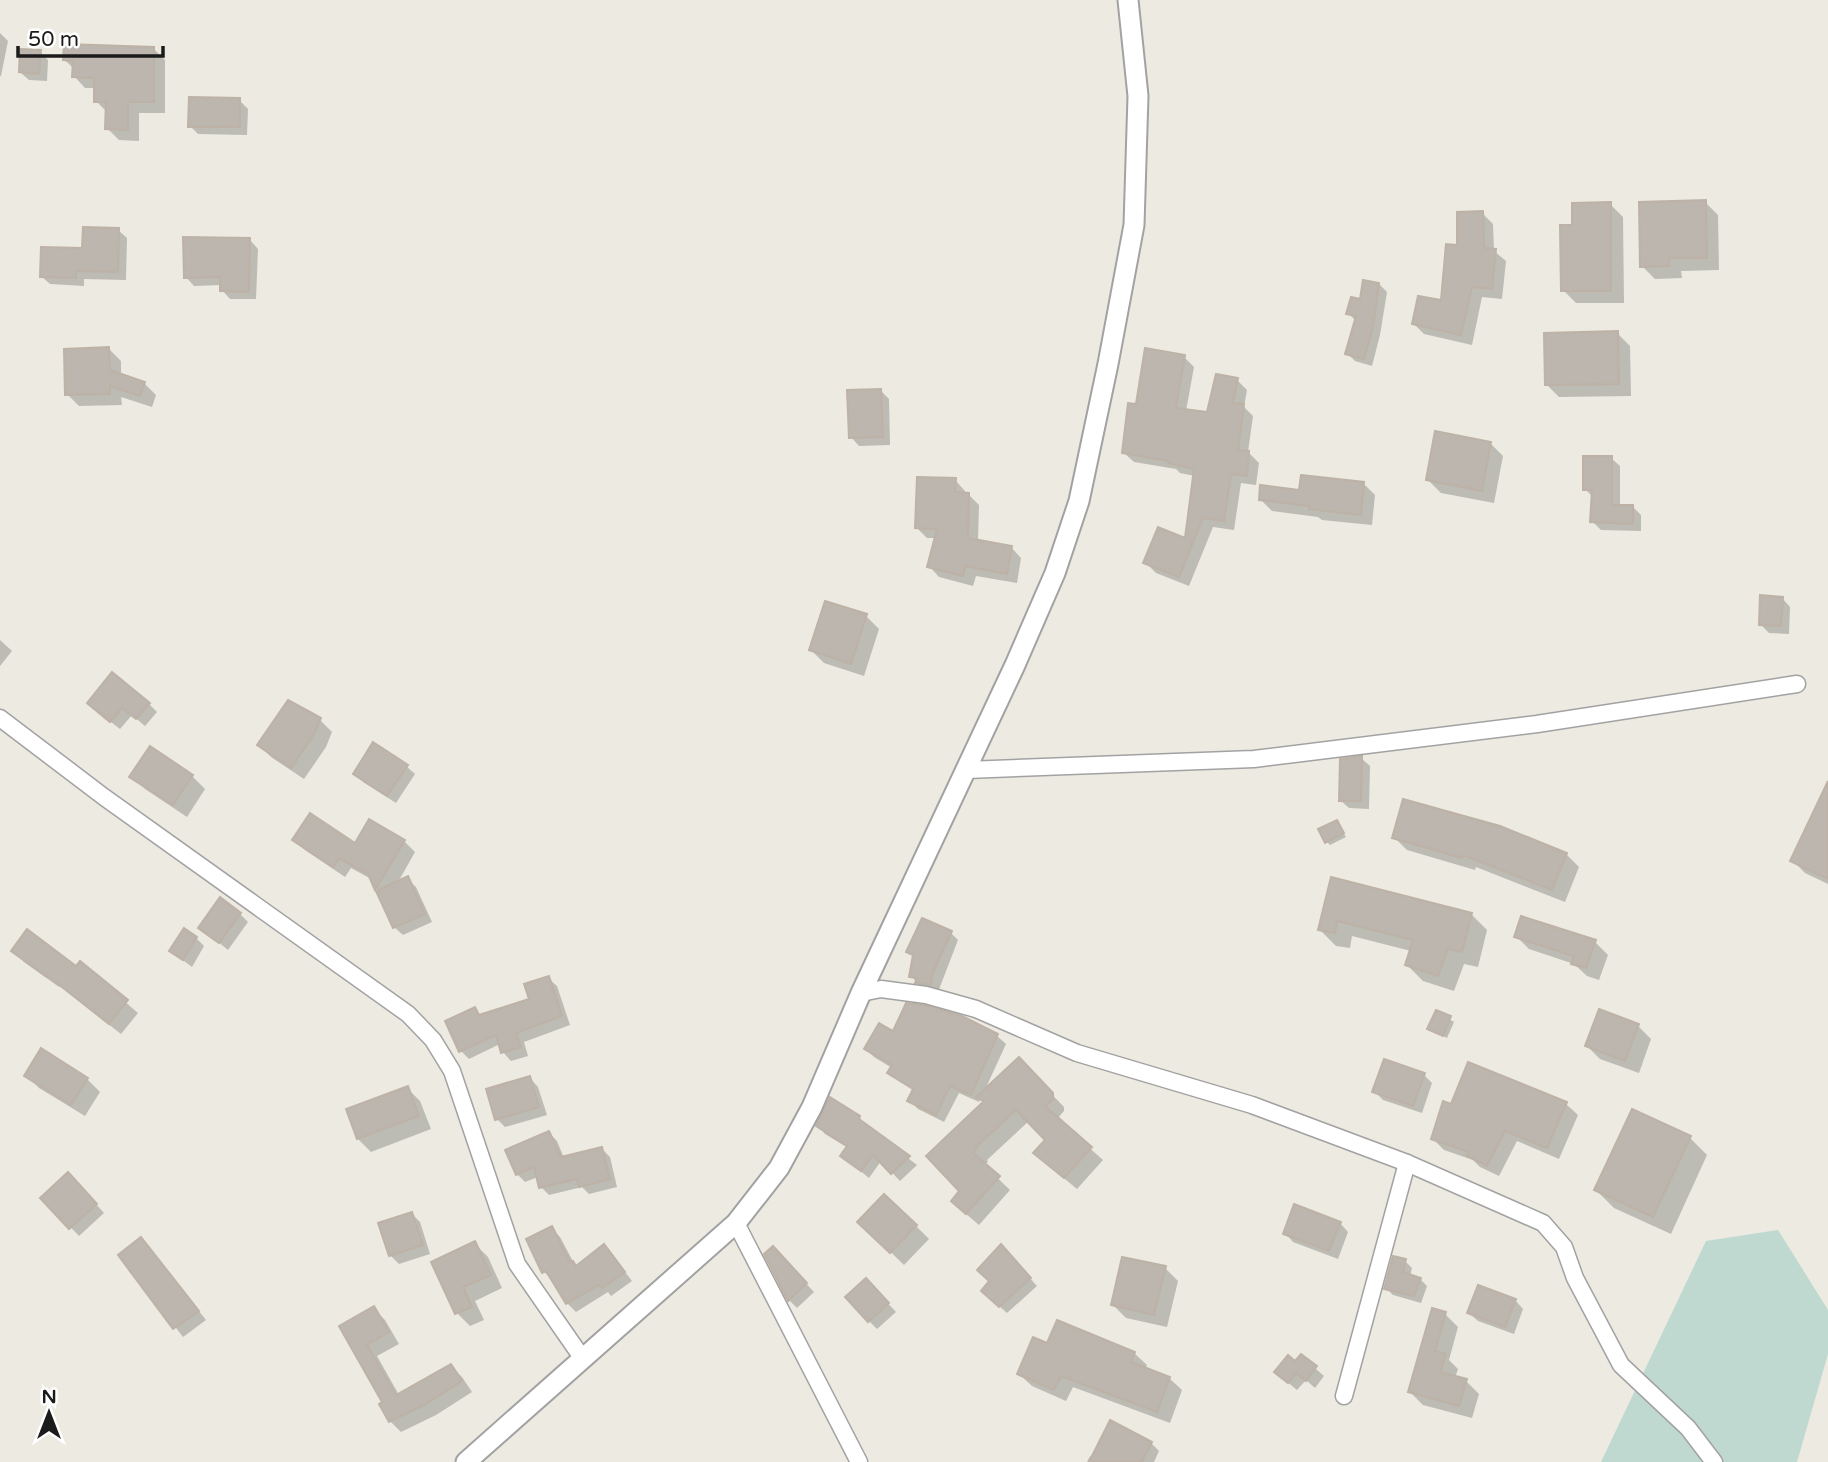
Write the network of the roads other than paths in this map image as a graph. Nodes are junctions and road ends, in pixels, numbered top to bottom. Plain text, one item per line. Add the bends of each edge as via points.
1 (1128, 0) edge
2 (1797, 684) dead end
3 (0, 718) edge
4 (966, 770) junction
5 (861, 993) junction
6 (1407, 1163) junction
7 (736, 1223) junction
8 (583, 1359) junction
9 (1344, 1395) dead end
10 (466, 1462) edge
11 (859, 1462) edge
12 (1714, 1462) edge

1 - 4 street via 1138,96 1133,225 1105,378 1079,501 1055,573
2 - 4 street via 1537,724 1254,759
3 - 8 street via 408,1014 433,1040 452,1071 517,1264
4 - 5 street
5 - 6 street via 881,989 926,995 976,1009 1077,1053 1252,1105
5 - 7 street via 812,1107 779,1168
6 - 9 street
6 - 12 street via 1543,1223 1564,1247 1575,1278 1621,1365 1688,1428
7 - 8 street
7 - 11 street
8 - 10 street

